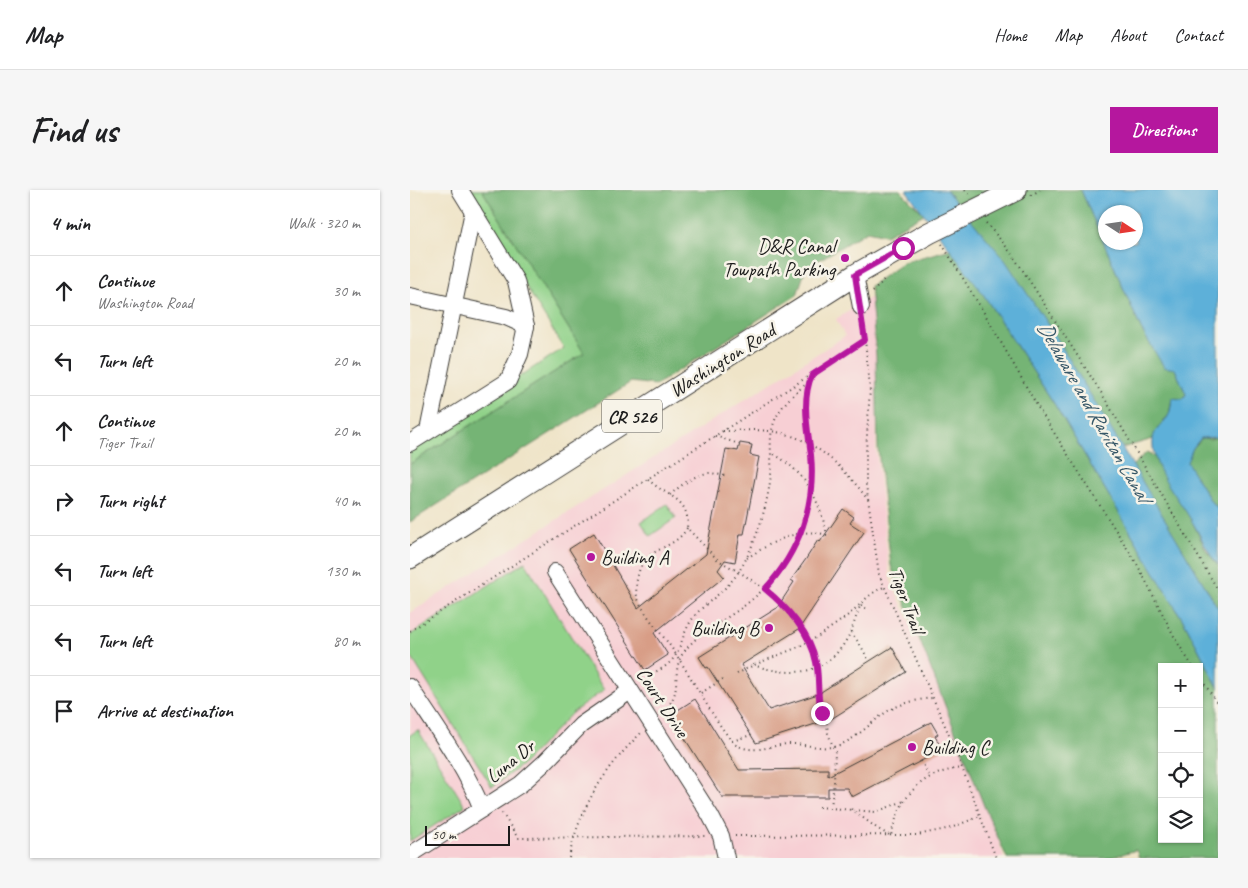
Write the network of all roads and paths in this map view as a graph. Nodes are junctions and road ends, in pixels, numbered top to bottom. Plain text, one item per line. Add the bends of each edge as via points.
1 (460, 190) edge
2 (1016, 190) edge
3 (473, 211) junction
4 (976, 216) junction
5 (941, 233) junction
6 (855, 275) junction
7 (886, 276) dead end
8 (410, 296) edge
9 (455, 306) junction
10 (860, 307) junction
11 (526, 326) junction
12 (865, 340) junction
13 (812, 375) junction
14 (809, 382) junction
15 (428, 431) junction
16 (723, 431) junction
17 (772, 431) junction
18 (716, 436) junction
19 (410, 443) edge
20 (739, 444) dead end
21 (809, 444) junction
22 (772, 453) junction
23 (724, 476) dead end
24 (648, 479) junction
25 (811, 489) junction
26 (670, 495) junction
27 (868, 500) junction
28 (687, 528) junction
29 (801, 533) junction
30 (410, 558) edge
31 (746, 559) junction
32 (738, 571) junction
33 (555, 572) dead end
34 (884, 587) junction
35 (765, 589) junction
36 (1218, 590) edge
37 (861, 604) junction
38 (868, 610) dead end
39 (410, 631) edge
40 (851, 632) junction
41 (809, 642) junction
42 (676, 655) junction
43 (679, 660) junction
44 (869, 661) dead end
45 (1190, 663) edge
46 (752, 665) junction
47 (817, 667) junction
48 (737, 674) dead end
49 (726, 677) dead end
50 (1203, 682) edge
51 (627, 686) junction
52 (410, 687) edge
53 (700, 693) junction
54 (933, 698) junction
55 (1218, 704) edge
56 (651, 724) junction
57 (751, 735) dead end
58 (732, 741) junction
59 (833, 747) junction
60 (921, 762) dead end
61 (962, 768) junction
62 (930, 777) junction
63 (905, 801) junction
64 (818, 807) dead end
65 (831, 807) junction
66 (482, 809) junction
67 (851, 809) junction
68 (500, 812) dead end
69 (980, 816) junction
70 (721, 836) junction
71 (891, 836) junction
72 (574, 837) junction
73 (410, 855) edge
74 (569, 858) edge
75 (726, 858) edge
76 (996, 858) edge

1 - 3 street
2 - 4 main road, Washington Road / CR 526
3 - 9 street
3 - 11 street via 516,281
4 - 5 main road, Washington Road / CR 526
4 - 36 path via 1005,245 1020,266 1102,394
5 - 6 main road, Washington Road / CR 526
5 - 45 path via 1039,409 1137,564 1176,642
6 - 10 street
6 - 30 main road, Washington Road / CR 526
7 - 10 path
8 - 9 street
9 - 11 street via 506,317
9 - 15 street
10 - 12 path, Tiger Trail
11 - 15 street via 520,354 508,381
12 - 13 path
12 - 27 path, Tiger Trail via 870,388 866,451
13 - 14 path
13 - 16 path
14 - 17 path via 784,404
14 - 21 path via 806,414
15 - 19 street
16 - 17 path
16 - 18 path
17 - 21 path
17 - 22 path
18 - 20 path
18 - 24 path
21 - 25 path
21 - 27 path via 841,467
22 - 25 path via 786,462
22 - 31 path via 764,511
23 - 26 path via 700,475
24 - 26 path
24 - 39 path
25 - 29 path
25 - 29 path via 821,510 827,535
26 - 28 path via 678,499 687,513
27 - 34 path, Tiger Trail via 879,574
28 - 32 path via 718,560
28 - 42 path via 674,543 647,558 637,576 637,596 641,605
29 - 31 path via 776,541
29 - 35 path via 790,557
31 - 32 path
32 - 35 path
32 - 42 path via 726,587 697,613 685,630
33 - 51 street, Court Drive
34 - 37 path via 872,592
34 - 54 path, Tiger Trail
35 - 41 path via 800,627
35 - 43 path via 692,641
37 - 38 path
37 - 40 path
37 - 41 path
40 - 44 path
40 - 47 path via 840,649
41 - 46 path
41 - 47 path
42 - 43 path
42 - 51 path via 655,673 629,678
43 - 53 path
43 - 56 path via 674,694 669,705
46 - 47 path via 784,673
46 - 48 path
47 - 59 path via 820,705
49 - 53 path
50 - 55 path
51 - 56 street, Court Drive
51 - 66 street, Luna Dr via 581,725 521,784
52 - 66 street via 445,741
53 - 58 path
54 - 59 path via 893,708 853,738
54 - 61 path, Tiger Trail
56 - 70 street, Court Drive
56 - 72 path via 623,751 596,787
57 - 58 path
58 - 59 path via 743,749 754,750 785,744
59 - 65 path
60 - 62 path
61 - 62 path
61 - 69 path, Tiger Trail
62 - 63 path via 909,793
63 - 67 path via 876,812
63 - 71 path
64 - 65 path
65 - 67 path
66 - 73 street, Luna Dr
67 - 71 path
68 - 72 path via 518,838
69 - 71 path via 951,828
69 - 76 path, Tiger Trail
70 - 71 path
70 - 72 path
70 - 75 street, Court Drive
72 - 74 path

